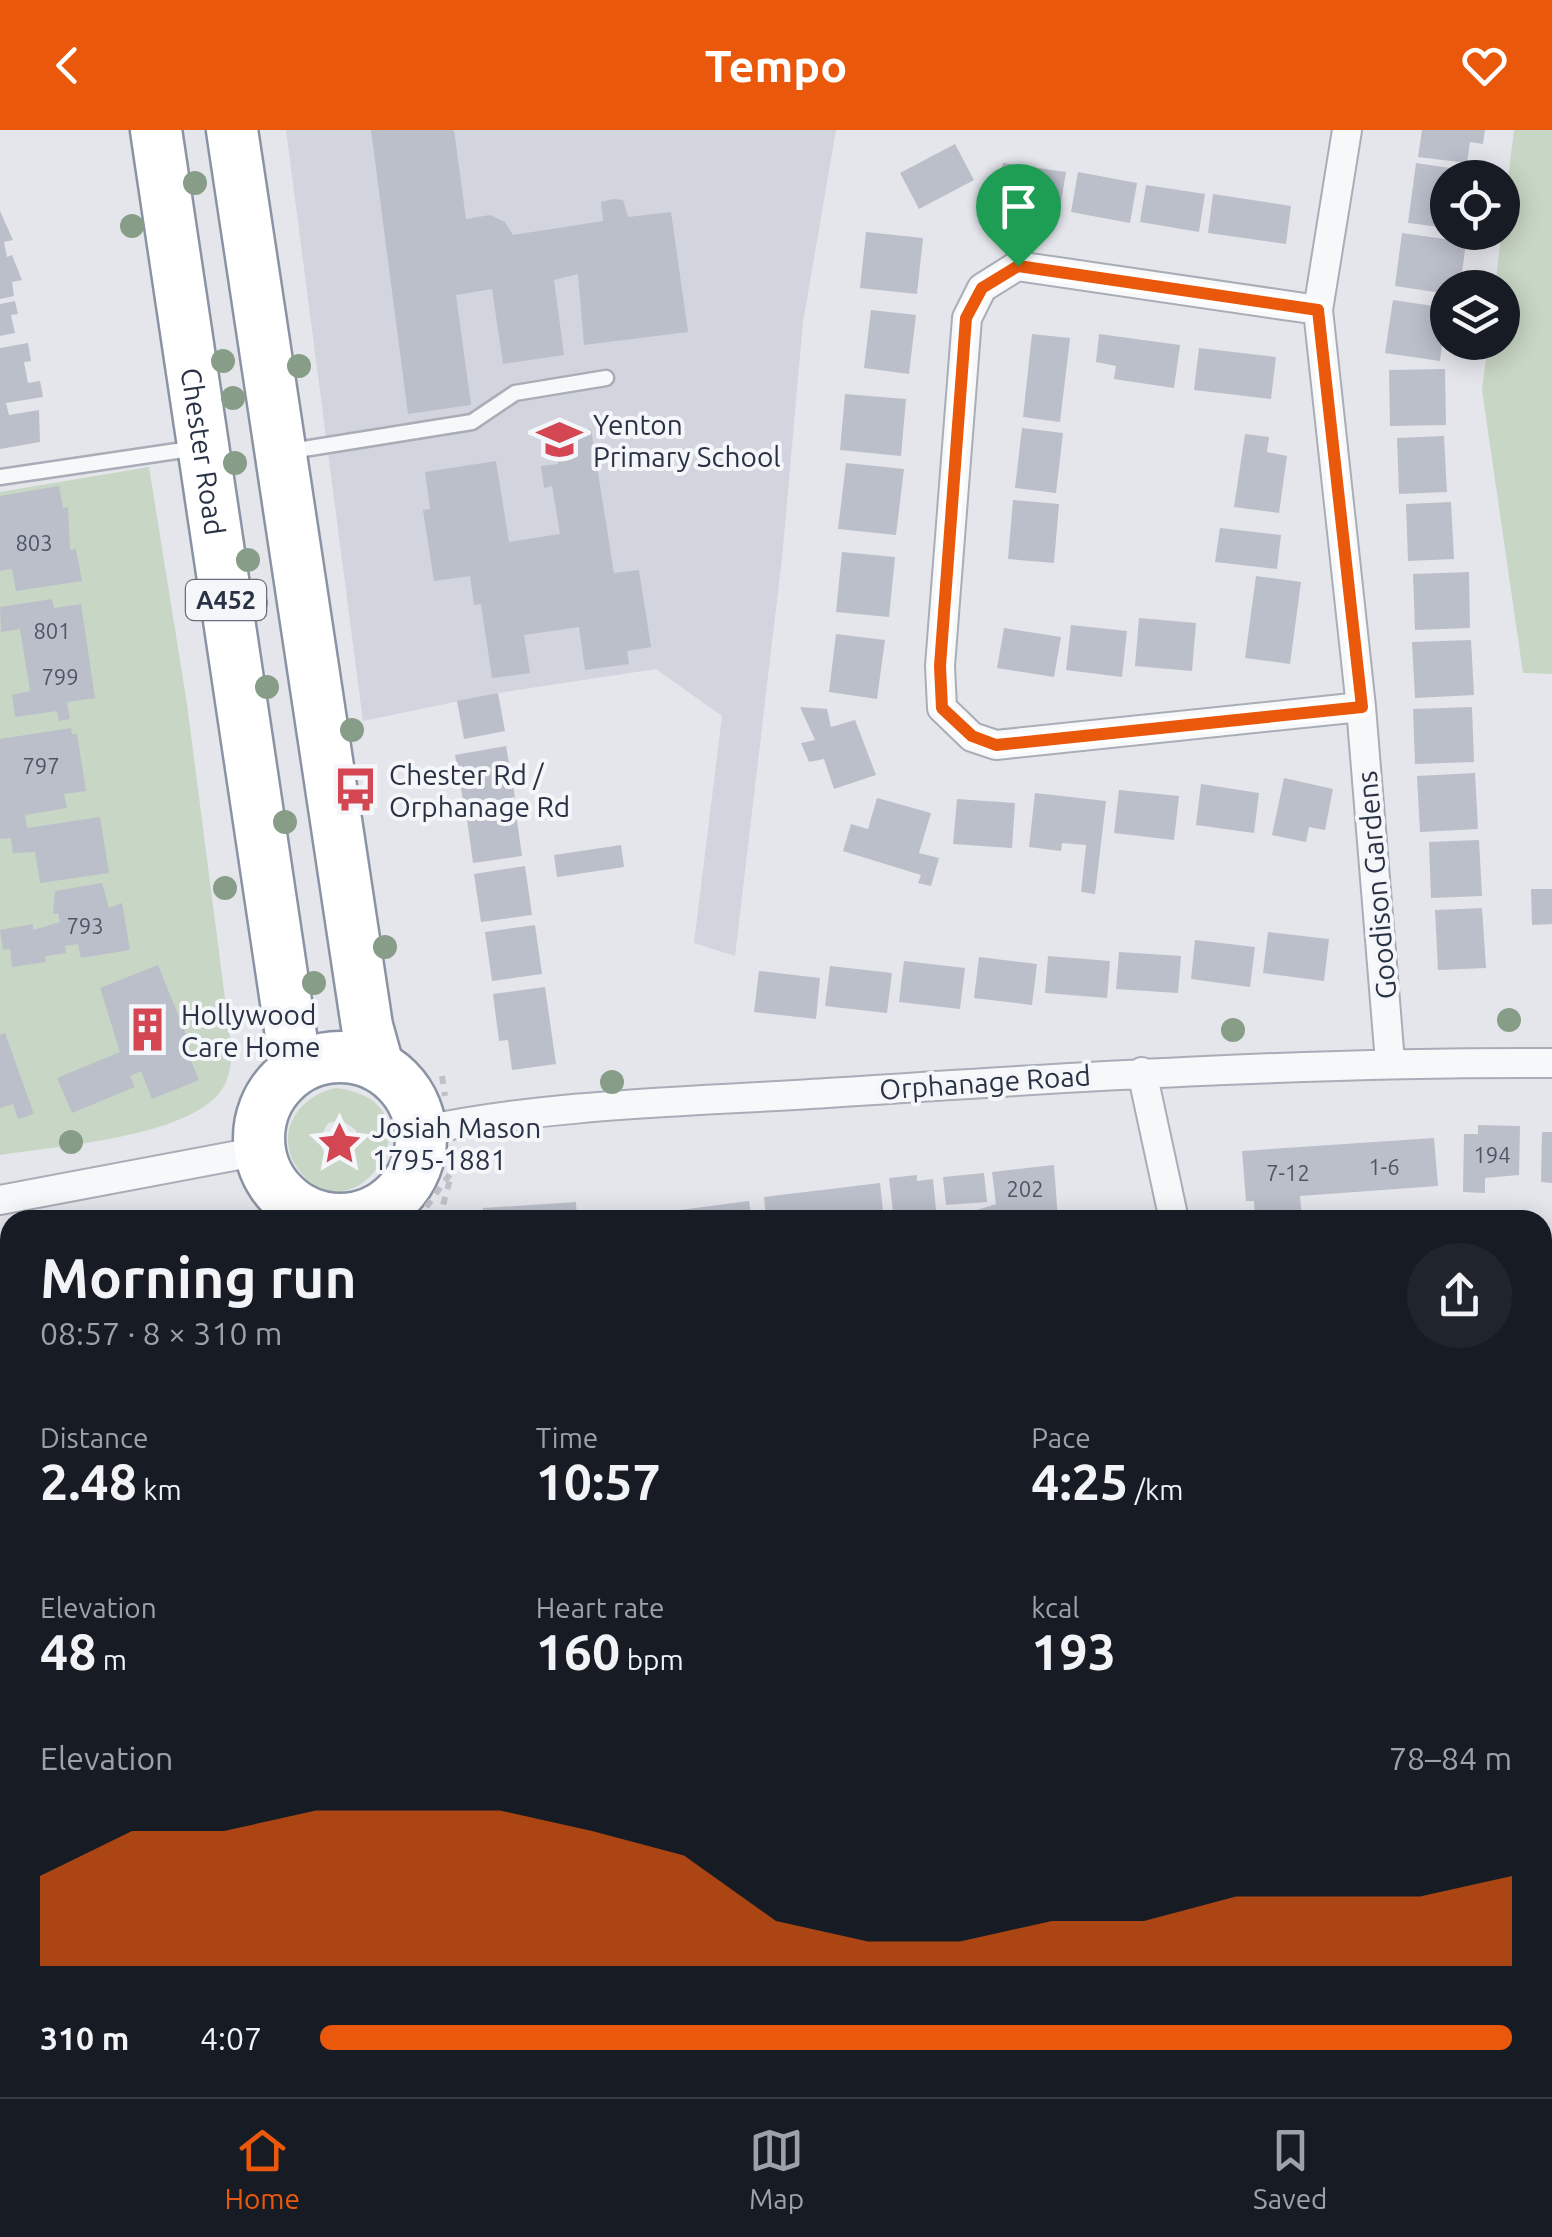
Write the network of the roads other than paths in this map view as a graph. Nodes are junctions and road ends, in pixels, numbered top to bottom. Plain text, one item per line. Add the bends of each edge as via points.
1 (156, 130) edge
2 (232, 130) edge
3 (1346, 140) edge
4 (1318, 310) junction
5 (606, 378) dead end
6 (203, 447) junction
7 (280, 452) junction
8 (0, 477) edge
9 (1362, 707) junction
10 (1390, 1062) junction
11 (1552, 1063) edge
12 (378, 1066) junction
13 (296, 1070) junction
14 (1142, 1072) junction
15 (420, 1131) junction
16 (260, 1151) junction
17 (0, 1200) edge
18 (299, 1210) edge
19 (381, 1210) edge
20 (1172, 1210) edge

1 - 6 highway, Chester Road / A452
2 - 7 highway, A452
3 - 4 street, Goodison Gardens
4 - 9 street, Goodison Gardens
4 - 9 street via 1018,266 982,288 966,318 942,708 972,736 996,745
5 - 7 lane via 515,393 472,422
6 - 8 lane
6 - 13 highway, Chester Road / A452
7 - 12 highway, A452
9 - 10 street, Goodison Gardens
10 - 11 street, Orphanage Road
10 - 14 street, Orphanage Road
12 - 13 highway via 337,1056
12 - 15 highway, A452 via 408,1093
13 - 16 highway via 281,1081 262,1114
14 - 15 street, Orphanage Road via 539,1112
14 - 20 street
15 - 19 highway via 412,1174
16 - 17 street
16 - 18 highway via 279,1192

